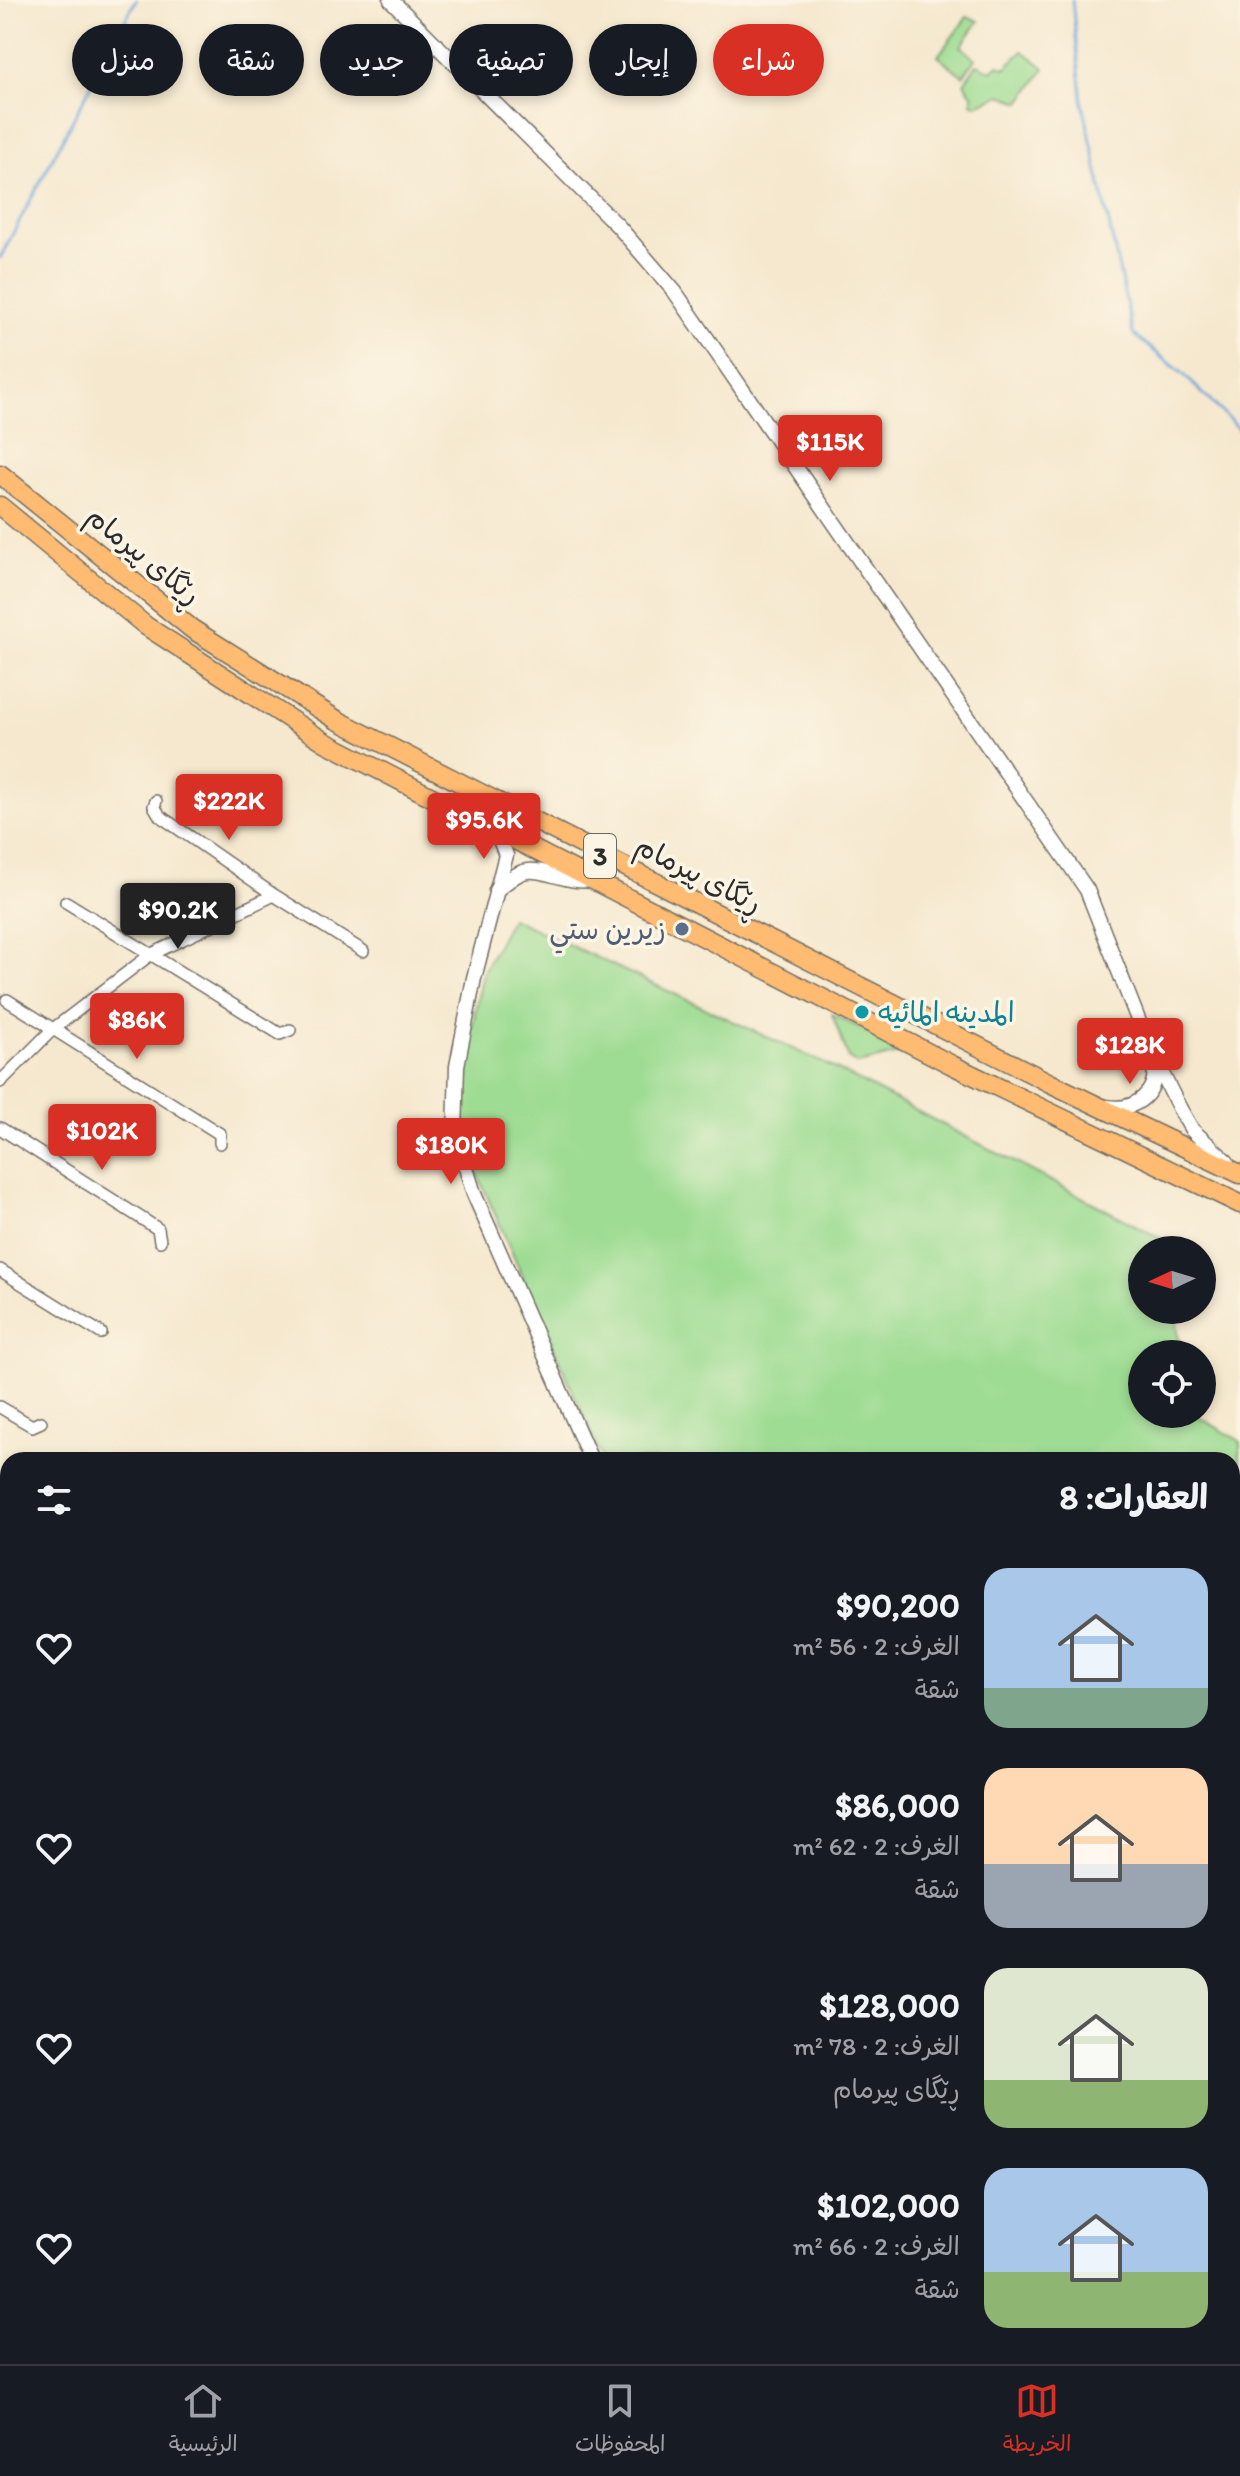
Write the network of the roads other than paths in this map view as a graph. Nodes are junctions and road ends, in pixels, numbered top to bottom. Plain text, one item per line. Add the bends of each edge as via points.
1 (391, 0) edge
2 (0, 474) edge
3 (0, 506) edge
4 (156, 801) dead end
5 (496, 830) junction
6 (593, 880) junction
7 (496, 890) junction
8 (274, 895) junction
9 (66, 902) dead end
10 (363, 951) dead end
11 (150, 955) junction
12 (7, 1000) dead end
13 (902, 1009) junction
14 (53, 1029) junction
15 (290, 1030) dead end
16 (898, 1037) junction
17 (1150, 1050) junction
18 (0, 1082) edge
19 (1094, 1104) junction
20 (0, 1128) edge
21 (220, 1143) dead end
22 (1240, 1173) edge
23 (1240, 1204) edge
24 (160, 1241) dead end
25 (0, 1270) edge
26 (101, 1333) dead end
27 (0, 1407) edge
28 (41, 1422) dead end
29 (587, 1452) edge

1 - 17 street via 618,226 675,292 1087,890
2 - 13 highway, ڕێگای پیرمام / 3 via 192,629 337,720
3 - 5 highway, ڕێگای پیرمام / 3 via 146,626 221,677 325,742
4 - 8 street via 160,816
5 - 6 highway, ڕێگای پیرمام / 3
5 - 7 street via 506,855
6 - 7 street via 575,883 532,870
6 - 16 highway, ڕێگای پیرمام / 3
7 - 29 street via 457,1066 455,1132 474,1194
8 - 10 street
8 - 11 street
9 - 11 street
11 - 14 street
11 - 15 street via 280,1034
12 - 14 street
13 - 16 highway
13 - 19 highway, ڕێگای پیرمام / 3
14 - 18 street
14 - 21 street via 220,1134
16 - 23 highway, ڕێگای پیرمام / 3
17 - 19 street via 1154,1082 1140,1102 1117,1109
17 - 22 street via 1192,1130
19 - 22 highway, ڕێگای پیرمام / 3
20 - 24 street via 158,1229
25 - 26 street
27 - 28 street via 32,1426

